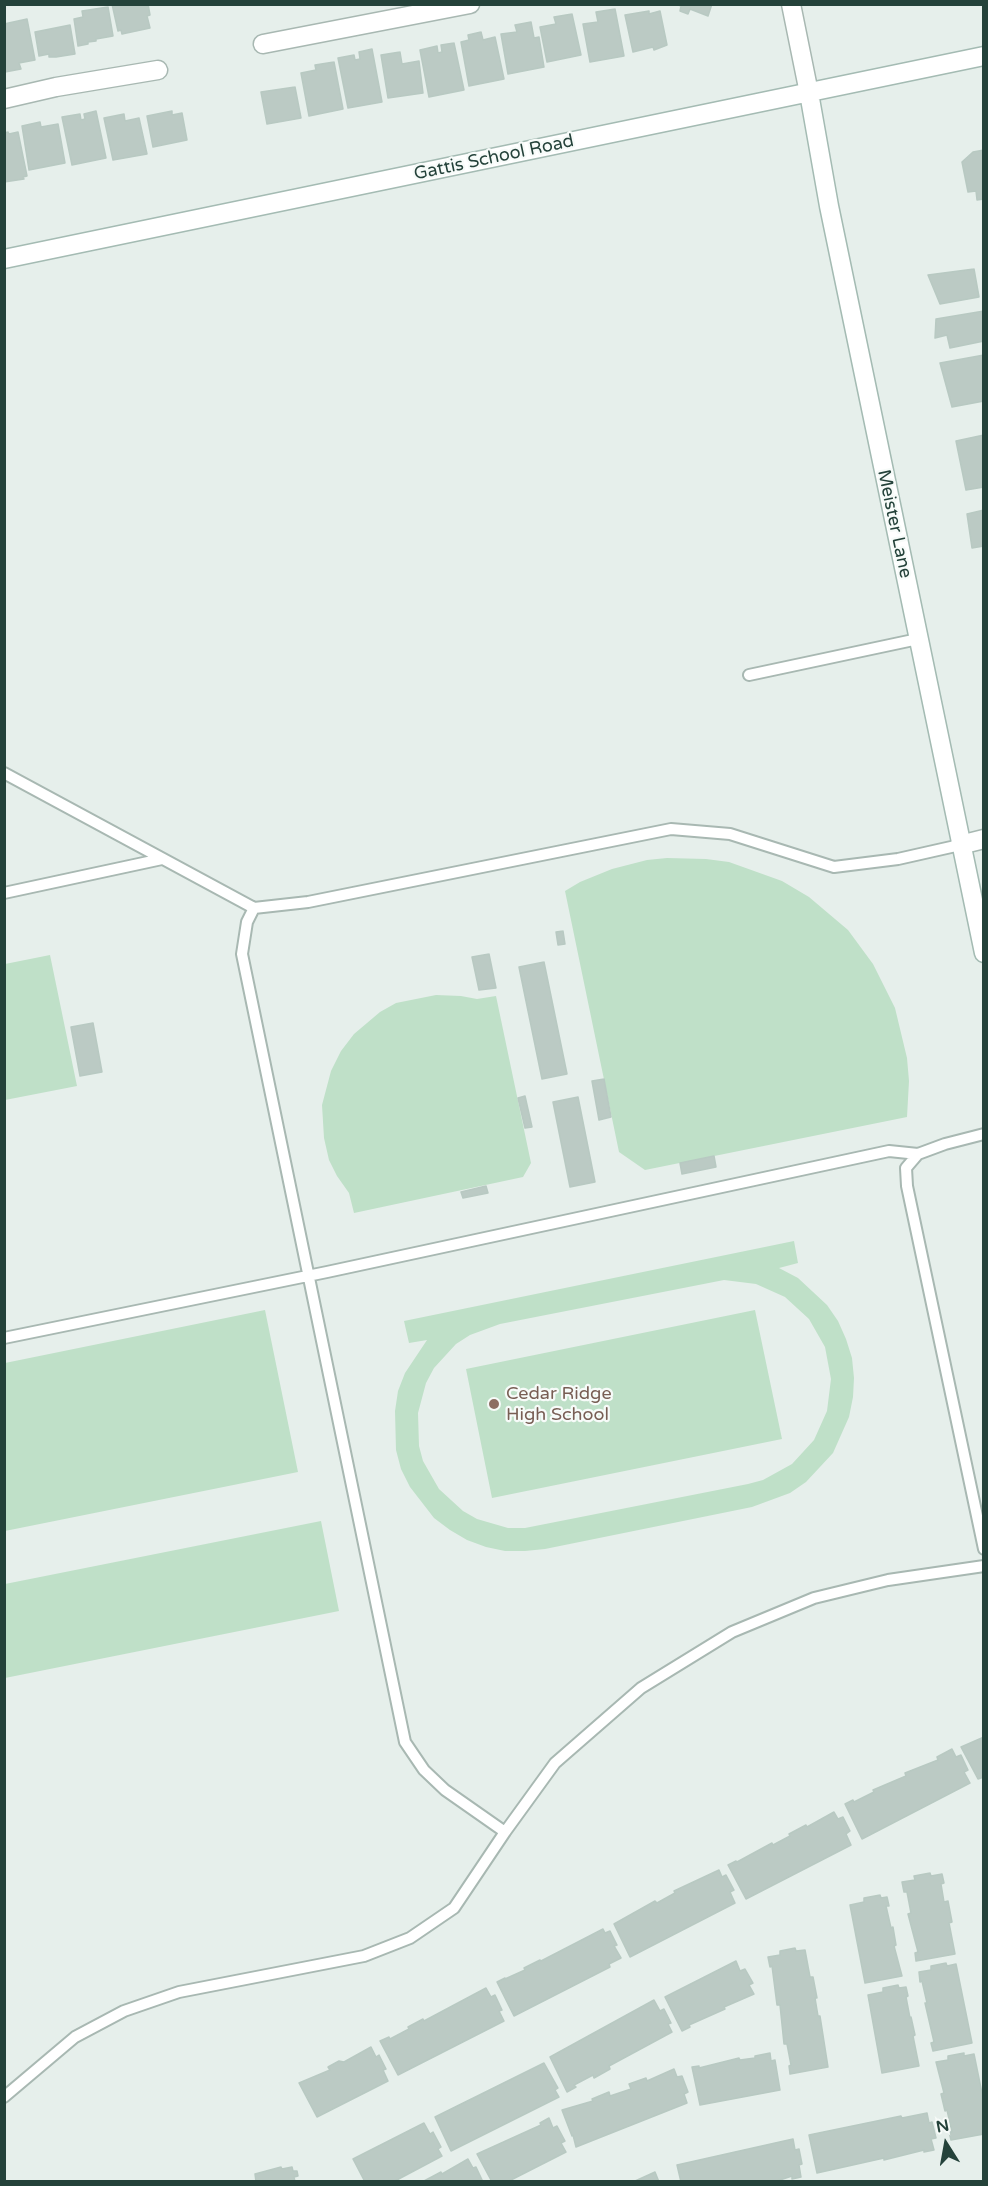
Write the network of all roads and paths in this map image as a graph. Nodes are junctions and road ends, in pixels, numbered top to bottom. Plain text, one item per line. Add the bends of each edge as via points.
1 (470, 4) edge
2 (791, 4) edge
3 (263, 44) dead end
4 (984, 57) edge
5 (158, 70) dead end
6 (809, 93) junction
7 (4, 99) edge
8 (4, 259) edge
9 (918, 639) junction
10 (749, 675) dead end
11 (4, 773) edge
12 (984, 839) edge
13 (960, 845) junction
14 (162, 860) junction
15 (4, 886) edge
16 (17, 891) junction
17 (4, 893) edge
18 (254, 908) junction
19 (984, 953) edge
20 (984, 1134) edge
21 (918, 1154) junction
22 (309, 1276) junction
23 (4, 1338) edge
24 (984, 1549) edge
25 (984, 1566) edge
26 (505, 1832) junction
27 (4, 2097) edge

1 - 3 street
2 - 6 street, Meister Lane
4 - 6 street, Gattis School Road
5 - 7 street
6 - 8 street, Gattis School Road
6 - 9 street, Meister Lane
9 - 10 lane
9 - 13 street, Meister Lane
11 - 14 lane
12 - 13 street
13 - 18 lane via 898,859 834,867 730,834 671,829 308,902
13 - 19 street, Meister Lane
14 - 16 lane
14 - 18 lane
15 - 16 lane
16 - 17 lane
18 - 22 lane via 247,922 242,954
20 - 21 lane
21 - 22 lane via 889,1151
21 - 24 lane via 906,1168 907,1186
22 - 23 lane
22 - 26 lane via 405,1742 424,1770 445,1790
25 - 26 lane via 888,1580 814,1598 732,1632 641,1688 555,1762
26 - 27 lane via 454,1908 410,1938 364,1956 178,1992 124,2011 75,2037

